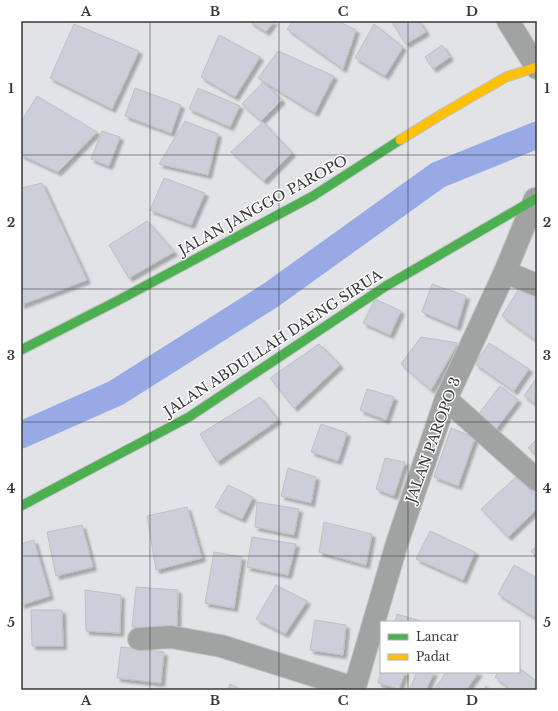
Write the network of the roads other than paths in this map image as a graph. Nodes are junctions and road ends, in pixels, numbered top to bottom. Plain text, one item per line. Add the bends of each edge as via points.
1 (508, 21) edge
2 (537, 68) edge
3 (536, 199) edge
4 (506, 272) junction
5 (537, 285) edge
6 (21, 350) edge
7 (446, 399) junction
8 (537, 480) edge
9 (21, 506) edge
10 (139, 638) dead end
11 (354, 689) edge

1 - 2 street
2 - 6 main road, JALAN JANGGO PAROPO via 506,77 442,114 313,196
3 - 4 street, JALAN PAROPO 3
3 - 9 main road, JALAN ABDULLAH DAENG SIRUA via 386,286 189,418
4 - 5 street
4 - 7 street, JALAN PAROPO 3
7 - 8 street
7 - 11 street, JALAN PAROPO 3 via 397,543
10 - 11 street via 171,637 221,646

